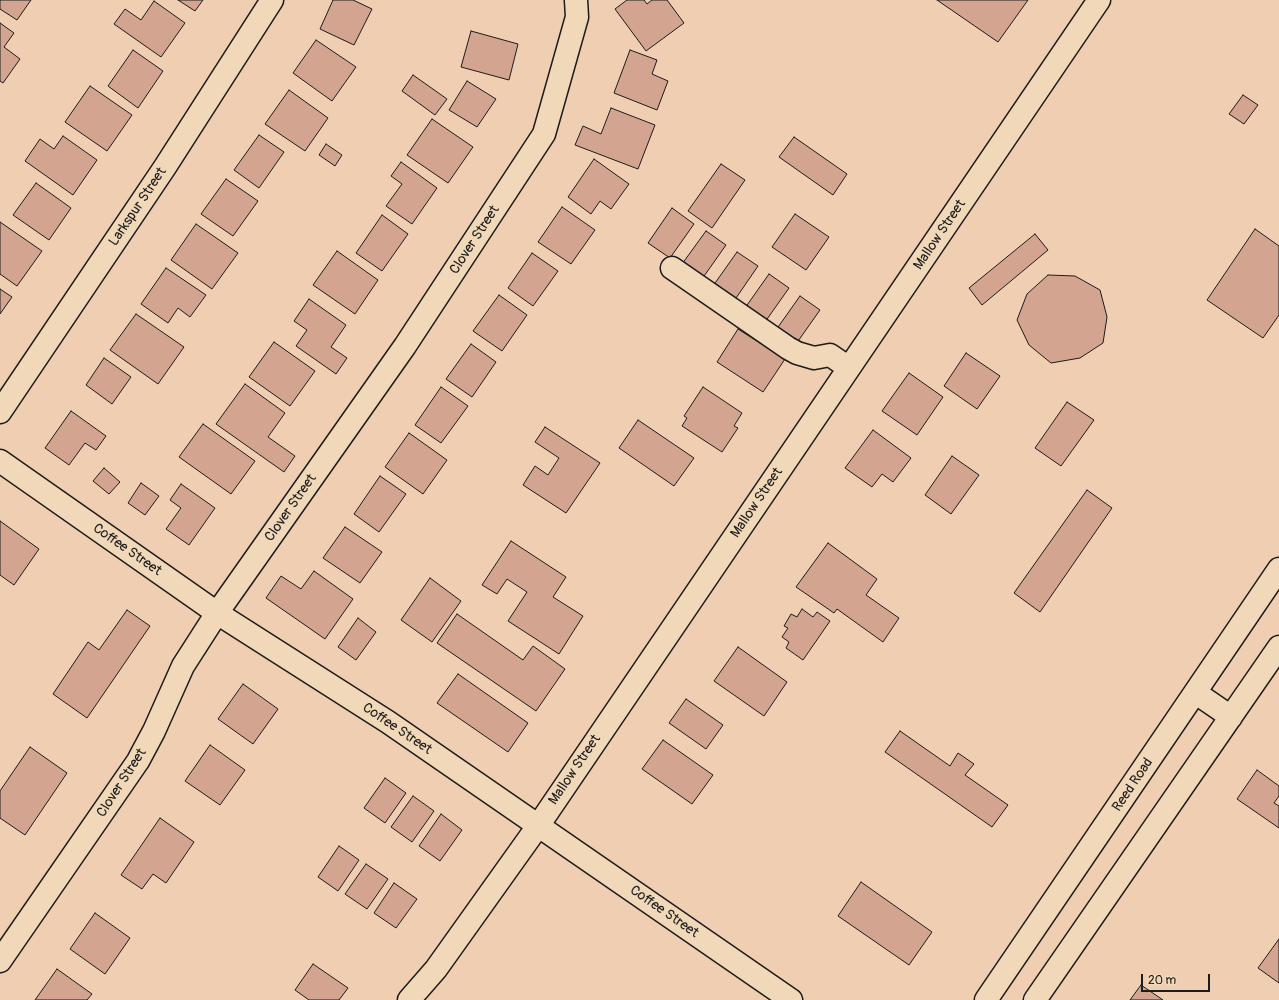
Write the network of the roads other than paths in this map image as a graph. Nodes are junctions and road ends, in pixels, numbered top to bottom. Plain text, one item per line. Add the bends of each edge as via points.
1 (272, 0) edge
2 (576, 0) edge
3 (1099, 0) edge
4 (672, 268) dead end
5 (849, 368) junction
6 (0, 412) edge
7 (0, 461) edge
8 (1279, 569) edge
9 (217, 613) junction
10 (1279, 646) edge
11 (1196, 693) junction
12 (1231, 718) junction
13 (538, 826) junction
14 (0, 962) edge
15 (409, 1000) edge
16 (791, 1000) edge
17 (986, 1000) edge
18 (1035, 1000) edge

1 - 6 street, Larkspur Street via 166,167
2 - 9 street, Clover Street via 577,17 544,134 406,346
3 - 5 street, Mallow Street
4 - 5 street via 788,348 814,358 830,355
5 - 13 street, Mallow Street
7 - 9 street, Coffee Street
8 - 11 street, Reed Road
9 - 13 street, Coffee Street via 388,722
9 - 14 street, Clover Street via 183,666 154,732 138,761
10 - 12 street
11 - 12 street
11 - 17 street, Reed Road
12 - 18 street
13 - 15 street, Mallow Street via 436,969
13 - 16 street, Coffee Street

